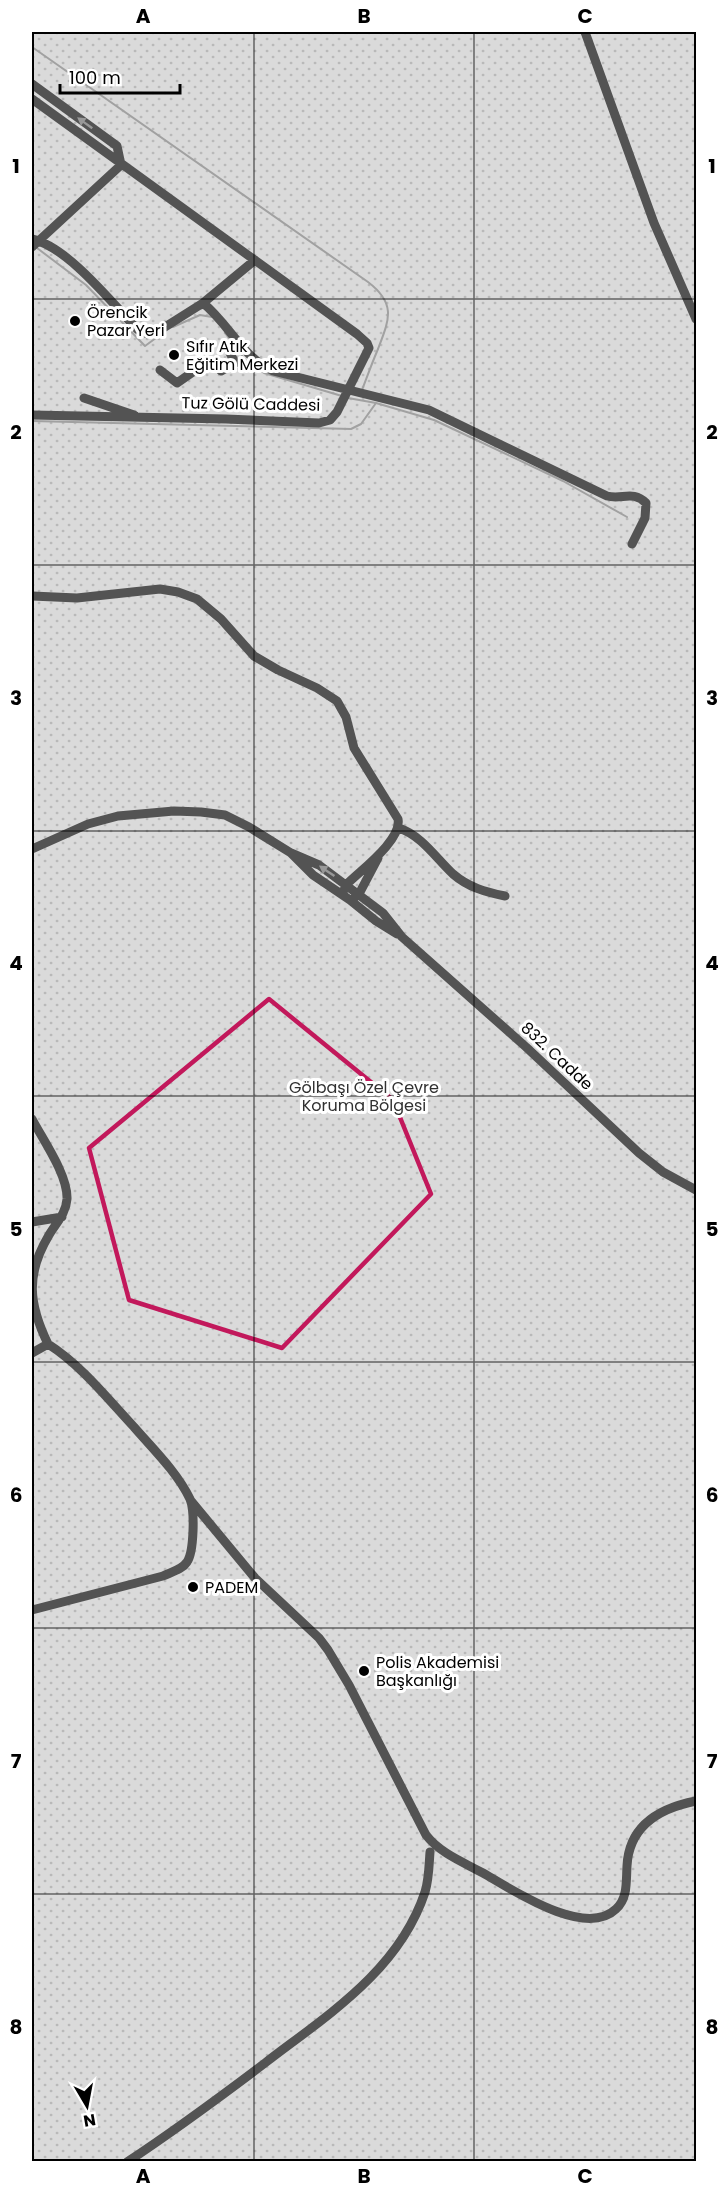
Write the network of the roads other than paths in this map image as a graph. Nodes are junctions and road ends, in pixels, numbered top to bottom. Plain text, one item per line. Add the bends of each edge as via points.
1 (585, 32) edge
2 (32, 84) edge
3 (32, 99) edge
4 (121, 165) junction
5 (34, 243) edge
6 (255, 260) junction
7 (203, 303) junction
8 (696, 319) edge
9 (229, 351) dead end
10 (200, 367) dead end
11 (160, 370) dead end
12 (221, 371) dead end
13 (352, 395) junction
14 (84, 398) dead end
15 (32, 415) edge
16 (141, 418) junction
17 (632, 544) dead end
18 (32, 596) edge
19 (399, 828) junction
20 (32, 849) edge
21 (382, 850) junction
22 (291, 853) junction
23 (346, 884) junction
24 (342, 894) junction
25 (359, 894) junction
26 (505, 896) dead end
27 (350, 900) junction
28 (402, 937) junction
29 (32, 1119) edge
30 (696, 1190) edge
31 (62, 1217) junction
32 (32, 1222) edge
33 (34, 1265) edge
34 (48, 1344) junction
35 (32, 1353) edge
36 (191, 1501) junction
37 (32, 1610) edge
38 (696, 1801) edge
39 (430, 1852) dead end
40 (127, 2162) edge

1 - 8 street via 654,223
4 -> 2 street, Tuz Gölü Caddesi via 117,146
3 - 4 street, Tuz Gölü Caddesi
4 - 5 street
4 - 6 street, Tuz Gölü Caddesi
5 - 7 street via 53,249 83,273 138,330 148,334
6 - 7 street
6 - 13 street, Tuz Gölü Caddesi via 367,342 368,354
7 - 13 street via 258,364
9 - 12 street via 235,363
10 - 11 street via 177,382
13 - 16 street, Tuz Gölü Caddesi via 334,417 319,423
13 - 17 street via 416,406 607,496 638,497 646,503 646,513
14 - 16 street
15 - 16 street, Tuz Gölü Caddesi
18 - 19 street via 76,598 160,589 197,599 254,656 337,701 346,717 354,748 398,819
19 - 21 street
19 - 26 street via 411,832 476,890
20 - 22 street, 832. Cadde via 104,819 174,811 225,815
21 - 23 street
21 - 25 street
23 -> 22 street, 832. Cadde via 319,865
22 - 24 street, 832. Cadde
23 - 24 street
23 - 25 street, 832. Cadde
24 - 27 street, 832. Cadde
25 - 27 street
25 - 28 street, 832. Cadde via 383,913
27 - 28 street, 832. Cadde
28 - 30 street, 832. Cadde via 651,1163
29 - 31 street via 63,1181 67,1198
31 - 32 street
31 - 33 street
33 - 34 street via 32,1300 37,1323
34 - 35 street
34 - 36 street via 72,1362 159,1455
36 - 37 street via 191,1552 182,1567 163,1576
36 - 38 street via 255,1578 328,1650 426,1835 441,1850 546,1907 578,1918 604,1917 614,1911 625,1895 627,1863 635,1836 654,1815
39 - 40 street via 425,1892 416,1915 367,1982 343,2005 229,2091

